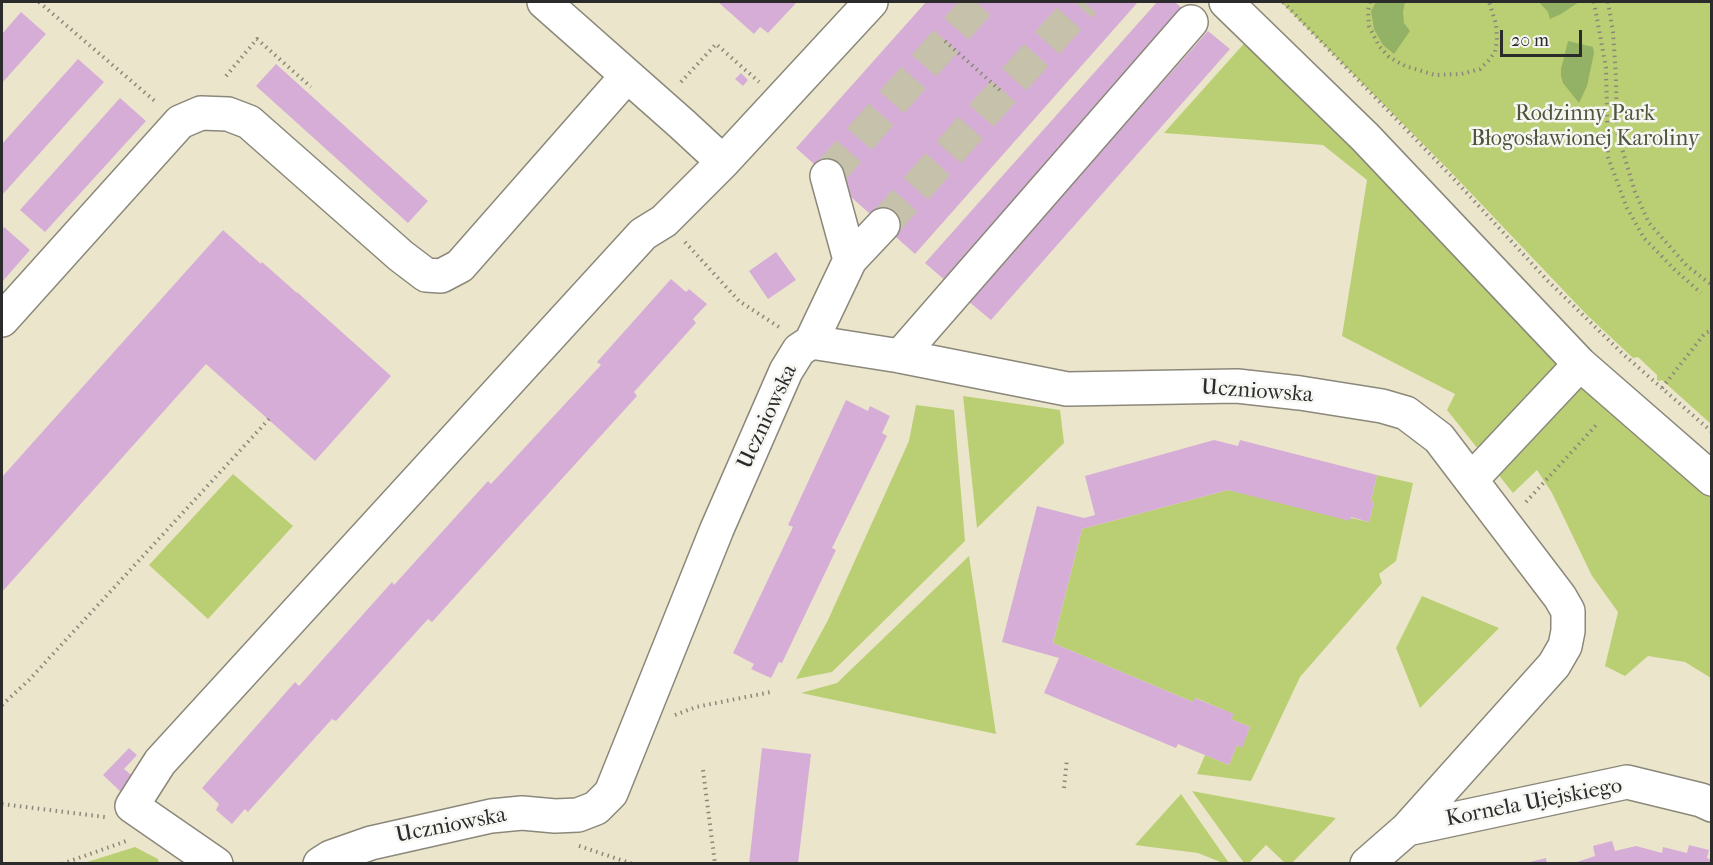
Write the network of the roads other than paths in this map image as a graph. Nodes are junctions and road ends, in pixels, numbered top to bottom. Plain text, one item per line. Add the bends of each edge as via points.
1 (544, 2) edge
2 (871, 2) edge
3 (1226, 2) edge
4 (1191, 22) dead end
5 (627, 76) junction
6 (723, 162) junction
7 (827, 176) dead end
8 (883, 225) tunnel mouth
9 (850, 260) junction
10 (2, 320) edge
11 (799, 337) junction
12 (900, 356) junction
13 (1580, 364) junction
14 (1712, 479) edge
15 (1471, 480) junction
16 (1712, 805) edge
17 (1407, 829) junction
18 (216, 864) edge
19 (320, 864) edge
20 (1367, 864) edge

1 - 5 street
2 - 6 street
3 - 13 street via 1365,136
4 - 12 street
5 - 6 street
5 - 10 street via 460,266 441,276 426,275 401,256 249,122 228,114 201,113 180,123
6 - 18 street via 664,221 643,234 160,762 132,806
7 - 9 street
8 - 9 street
9 - 11 street
11 - 12 street, Uczniowska
11 - 19 street, Uczniowska via 800,350 786,371 717,529 610,793 596,808 578,815 490,816 371,843
12 - 15 street, Uczniowska via 1067,389 1237,386 1382,406 1406,413 1439,438
13 - 14 street
13 - 15 street
15 - 17 street, Uczniowska via 1560,597 1568,611 1568,630 1565,646 1554,665
16 - 17 street, Kornela Ujejskiego via 1628,782
17 - 20 street, Kornela Ujejskiego

